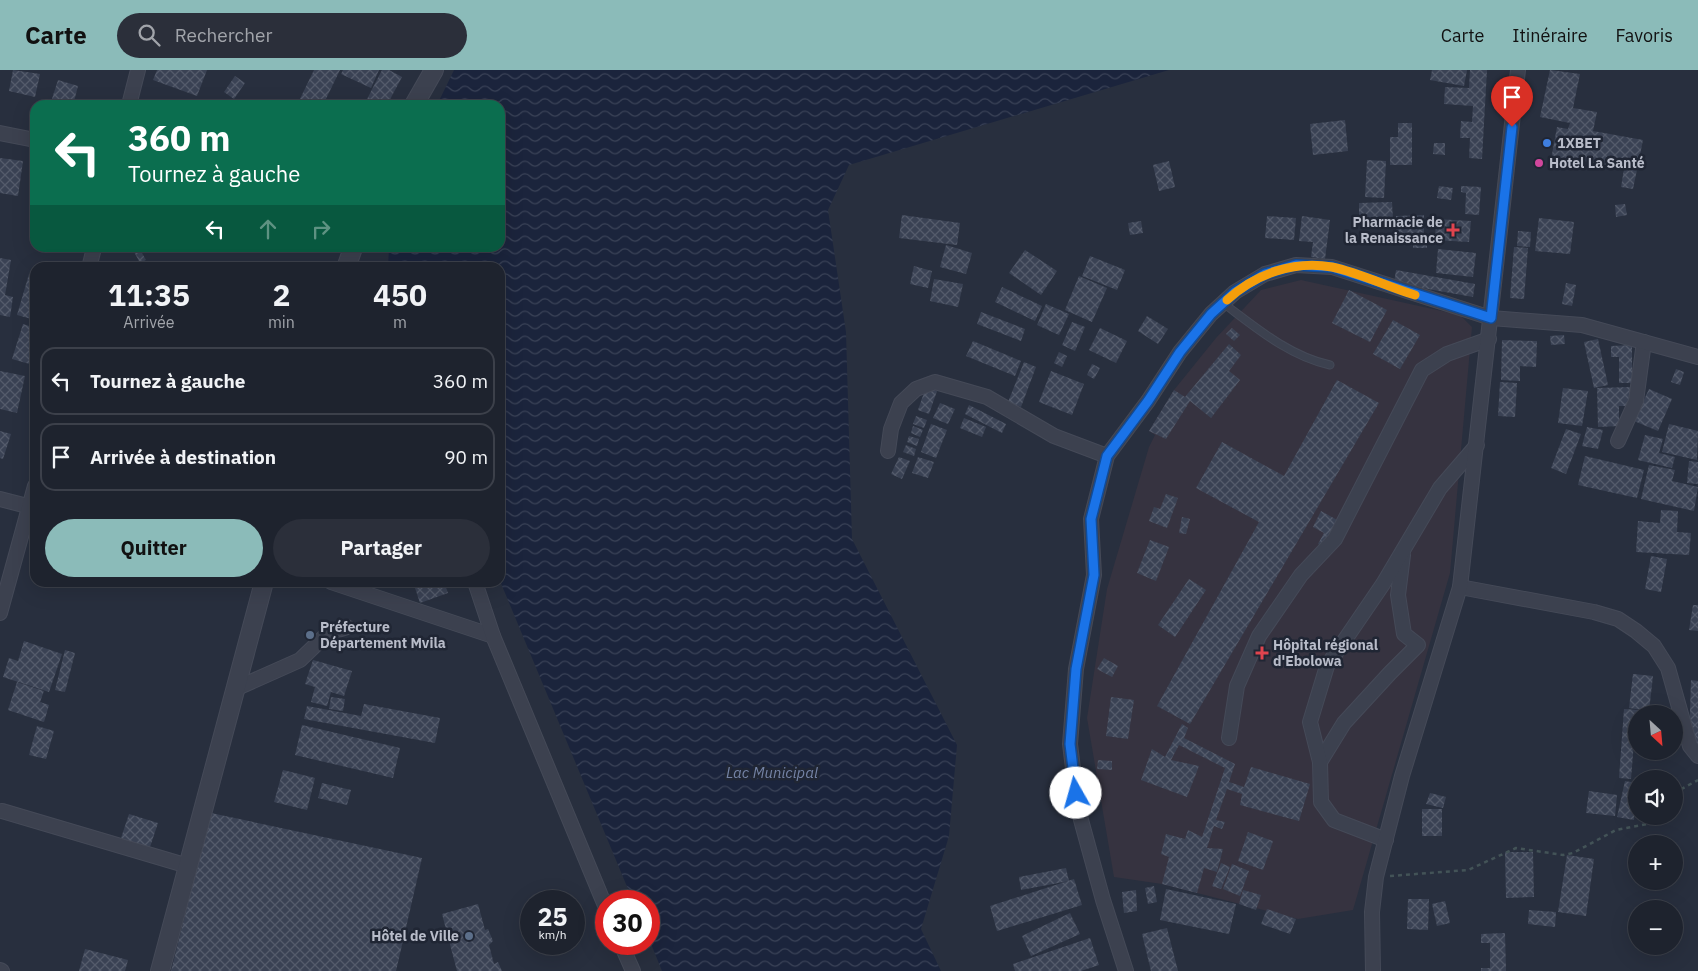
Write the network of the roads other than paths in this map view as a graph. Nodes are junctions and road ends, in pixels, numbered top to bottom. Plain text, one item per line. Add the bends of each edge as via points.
1 (138, 70) edge
2 (434, 70) edge
3 (1518, 70) edge
4 (130, 100) edge
5 (417, 100) edge
6 (0, 133) edge
7 (30, 139) edge
8 (1223, 303) junction
9 (1491, 318) junction
10 (1489, 339) junction
11 (1644, 342) junction
12 (1698, 357) edge
13 (1330, 364) dead end
14 (1618, 441) dead end
15 (1477, 445) junction
16 (888, 451) dead end
17 (1107, 456) junction
18 (0, 498) edge
19 (30, 506) edge
20 (30, 516) edge
21 (1404, 550) junction
22 (263, 587) edge
23 (346, 587) edge
24 (477, 587) edge
25 (1460, 587) junction
26 (0, 610) edge
27 (347, 627) dead end
28 (493, 636) junction
29 (235, 689) junction
30 (1229, 738) dead end
31 (1698, 756) edge
32 (1320, 762) junction
33 (2, 811) dead end
34 (1386, 840) junction
35 (188, 866) junction
36 (599, 890) edge
37 (626, 955) edge
38 (160, 971) edge
39 (633, 971) edge
40 (1126, 971) edge
41 (1373, 971) edge

1 - 4 street
2 - 5 street
3 - 9 street
6 - 7 street
8 - 9 street via 1265,274 1296,265 1332,267
8 - 13 lane via 1263,333 1312,361
8 - 17 street via 1180,352
9 - 10 street
9 - 11 street via 1582,325
10 - 15 street
10 - 30 street via 1447,354 1422,370 1335,539 1301,574 1259,636 1237,686
11 - 12 street
11 - 14 street via 1636,401
15 - 21 street via 1440,488
15 - 25 street
16 - 17 street via 902,403 916,389 935,382 987,397 1054,436
17 - 40 street via 1091,519 1094,575 1076,669 1070,744 1078,810
18 - 19 street
20 - 26 street
21 - 32 street via 1327,666 1310,722
21 - 32 street via 1398,595 1404,634 1418,646 1344,724
22 - 29 street
23 - 28 street
24 - 28 street
25 - 31 street via 1594,612 1618,619 1636,631 1654,646 1668,668 1690,746
25 - 34 street via 1402,776
27 - 29 street via 328,633 300,660
28 - 36 street
29 - 35 street
32 - 34 street via 1321,802 1334,820
33 - 35 street
34 - 41 street via 1376,877 1372,912
35 - 38 street
37 - 39 street

